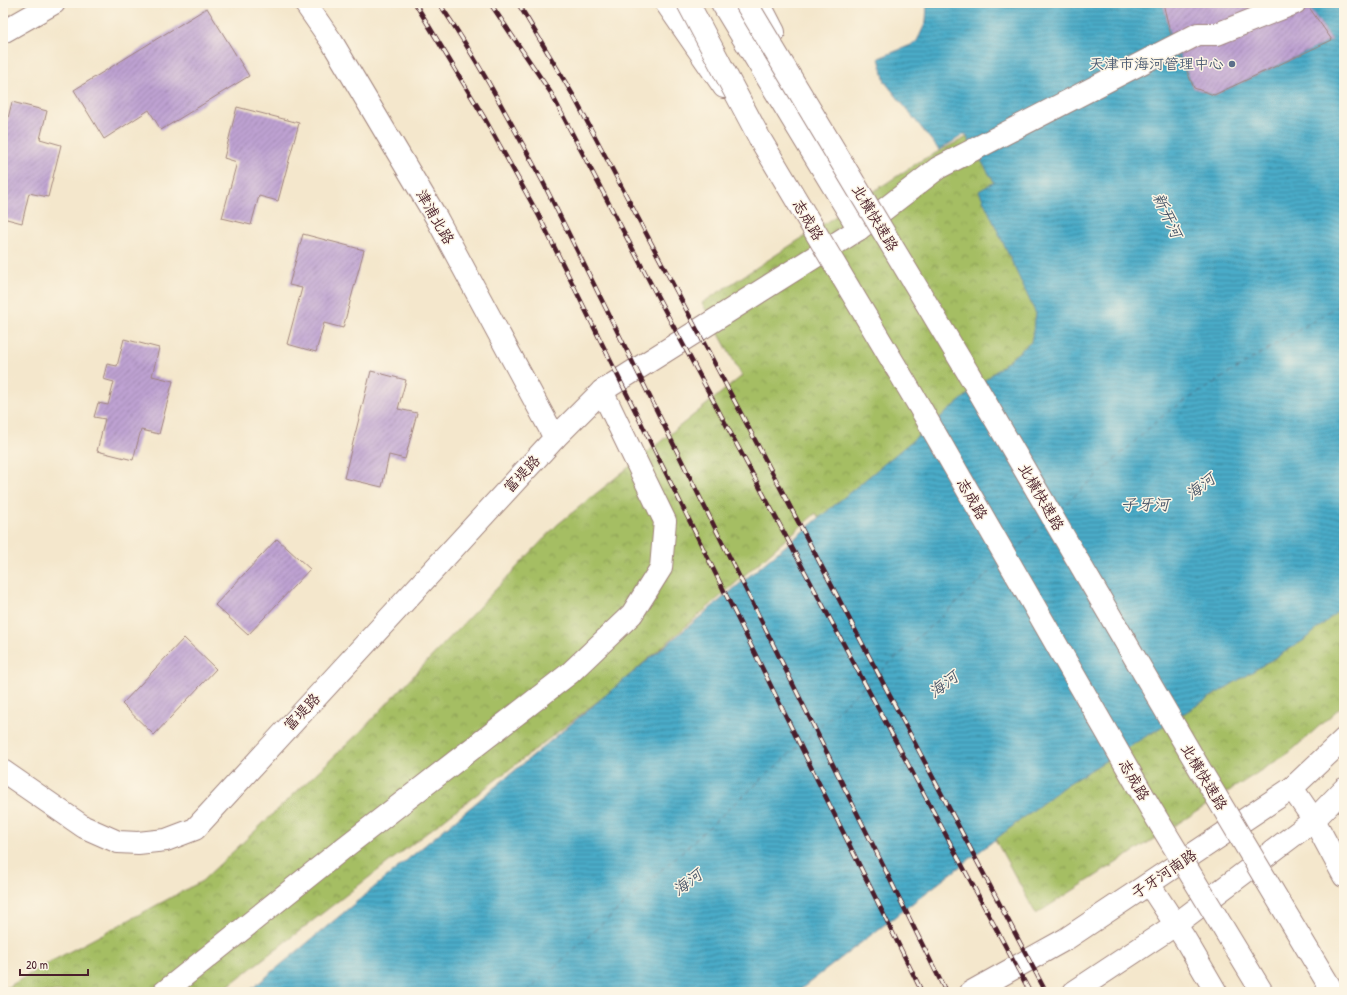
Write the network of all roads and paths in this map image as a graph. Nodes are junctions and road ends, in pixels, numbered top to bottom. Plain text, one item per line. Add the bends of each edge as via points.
1 (54, 3) edge
2 (305, 3) edge
3 (666, 3) edge
4 (688, 3) edge
5 (722, 3) edge
6 (746, 3) edge
7 (759, 3) edge
8 (1294, 3) edge
9 (3, 32) edge
10 (760, 139) junction
11 (839, 158) junction
12 (858, 229) junction
13 (602, 391) junction
14 (555, 438) junction
15 (1344, 739) edge
16 (3, 771) edge
17 (1292, 788) junction
18 (1344, 788) edge
19 (1314, 820) junction
20 (1344, 876) edge
21 (1149, 884) junction
22 (1175, 925) junction
23 (164, 992) edge
24 (971, 992) edge
25 (1074, 992) edge
26 (1216, 992) edge
27 (1262, 992) edge
28 (1333, 992) edge

1 - 9 main road
2 - 14 main road, 津浦北路 via 332,42 436,217
3 - 10 main road, bridge
4 - 10 main road, 志成路, bridge
5 - 12 main road
6 - 11 main road, 北横快速路, bridge
7 - 11 main road, bridge
8 - 12 main road, 富堤路 via 1217,34 1198,34 938,168
10 - 27 main road, 志成路, bridge via 918,404 1151,809
11 - 28 main road, 北横快速路, bridge
12 - 13 main road, 富堤路
13 - 14 main road, 富堤路
13 - 23 main road via 665,521 661,568 632,614 570,673 345,847
14 - 16 main road, 富堤路 via 195,829 166,840 118,842 84,827
15 - 17 main road, 子牙河南路
17 - 19 main road
17 - 21 main road, 子牙河南路
18 - 19 main road
19 - 20 main road
19 - 22 main road
21 - 22 main road
21 - 24 main road, 子牙河南路 via 1066,939
22 - 25 main road
22 - 26 main road

